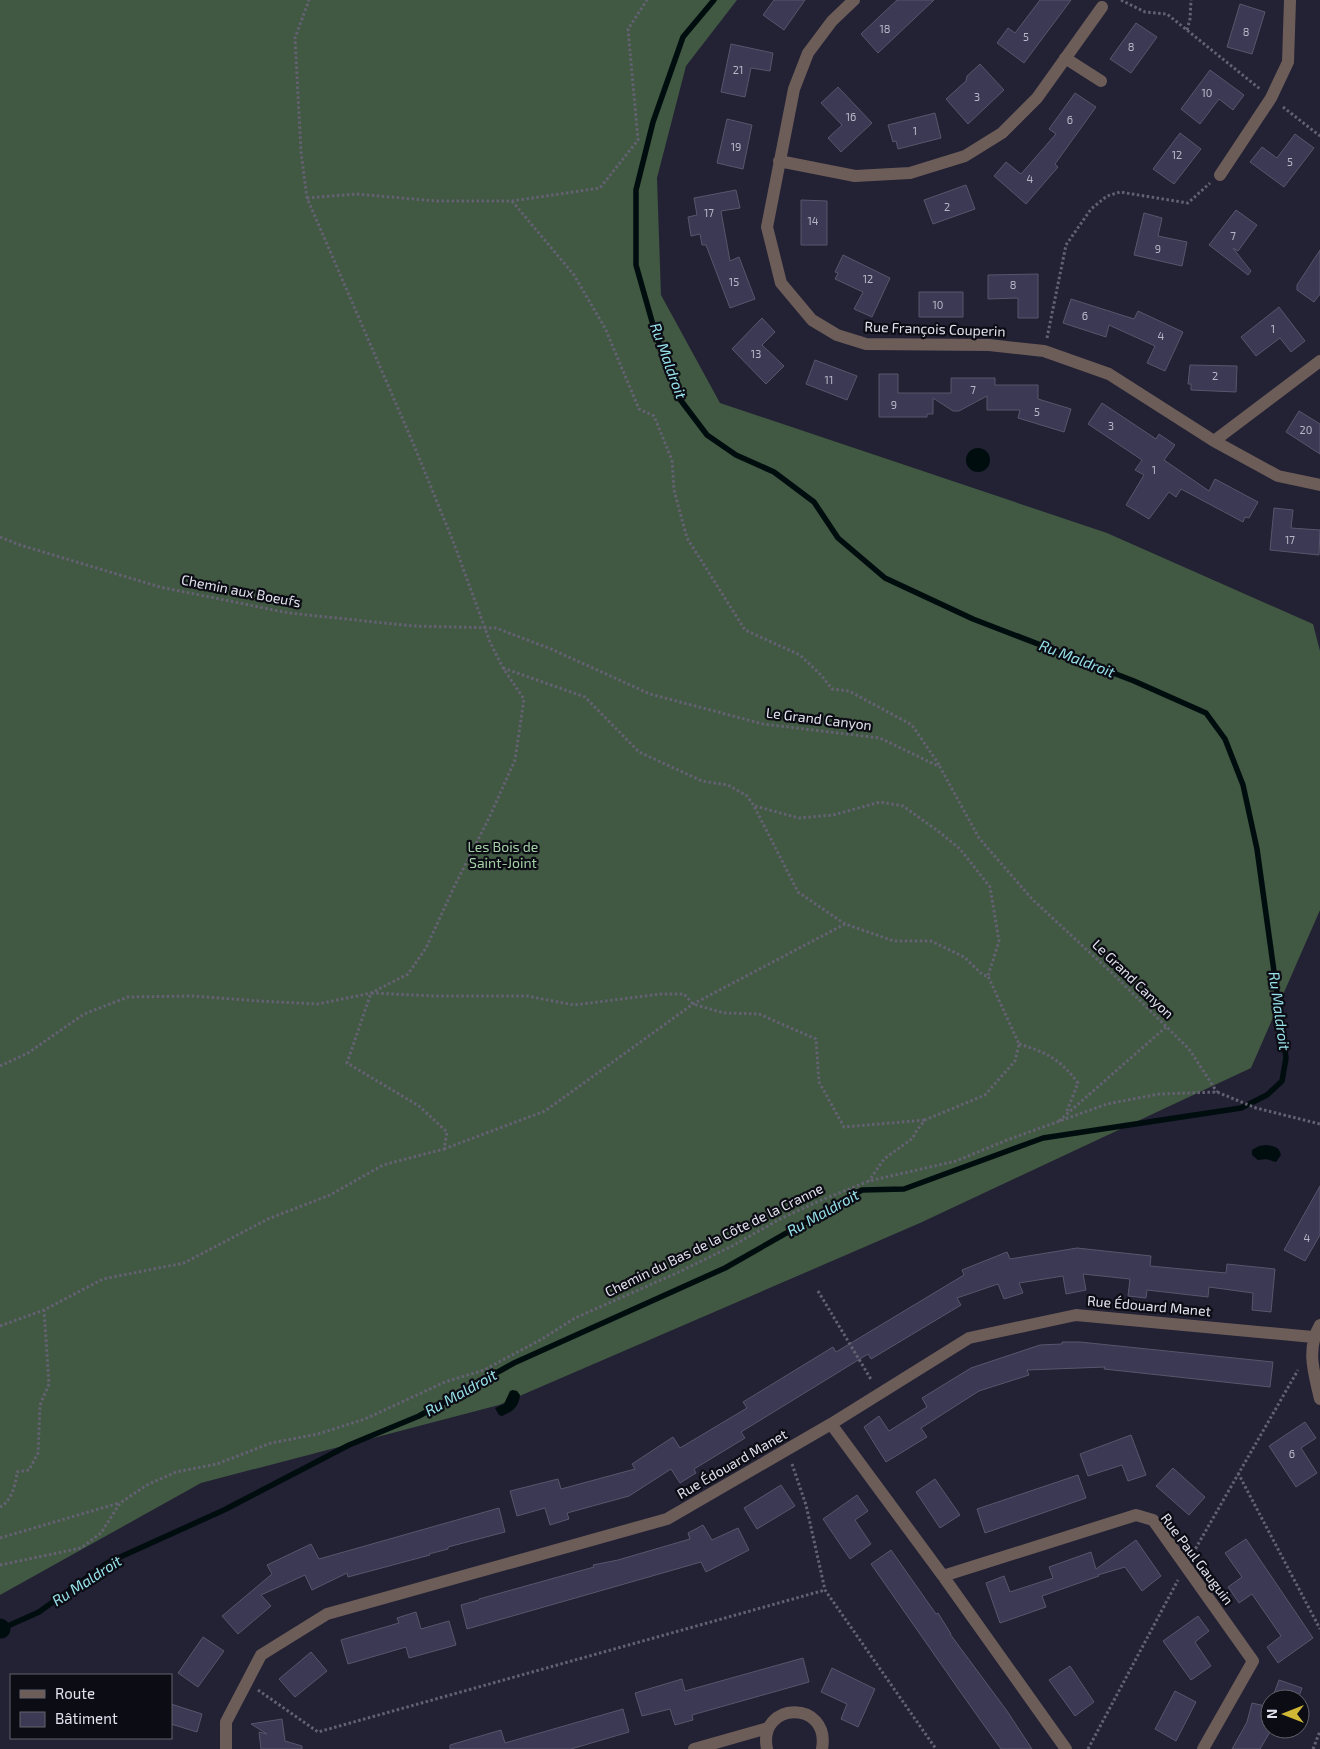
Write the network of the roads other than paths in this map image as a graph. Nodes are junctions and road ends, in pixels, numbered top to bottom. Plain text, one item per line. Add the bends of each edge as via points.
1 (854, 0) edge
2 (1290, 0) edge
3 (1102, 7) dead end
4 (1065, 58) junction
5 (1101, 81) dead end
6 (779, 162) junction
7 (1220, 175) road end
8 (1320, 361) edge
9 (1214, 441) junction
10 (1320, 485) edge
11 (1320, 1325) edge
12 (1313, 1337) junction
13 (1320, 1399) edge
14 (831, 1424) junction
15 (943, 1576) junction
16 (768, 1728) junction
17 (226, 1749) edge
18 (694, 1749) edge
19 (767, 1749) edge
20 (822, 1749) edge
21 (1066, 1749) edge
22 (1203, 1749) edge

1 - 6 street, Rue François Couperin via 832,21 808,53 794,89
2 - 7 street via 1288,62 1271,98
3 - 4 street
4 - 5 street
4 - 6 street via 1038,98 1002,133 965,156 910,173 855,176
6 - 9 street, Rue François Couperin via 767,227 782,283 812,320 837,335 866,344 989,345 1044,351 1109,374
8 - 9 street
9 - 10 street, Rue François Couperin via 1278,476
11 - 12 street
12 - 13 street via 1312,1364
12 - 14 street, Rue Édouard Manet via 1076,1315 970,1338
14 - 15 street
14 - 17 street, Rue Édouard Manet via 667,1519 327,1614 261,1655 226,1722
15 - 21 street
15 - 22 street, Rue Paul Gauguin via 1136,1515 1153,1520 1253,1662
16 - 18 street
16 - 19 street
16 - 20 street via 774,1720 791,1712 809,1715 822,1729

